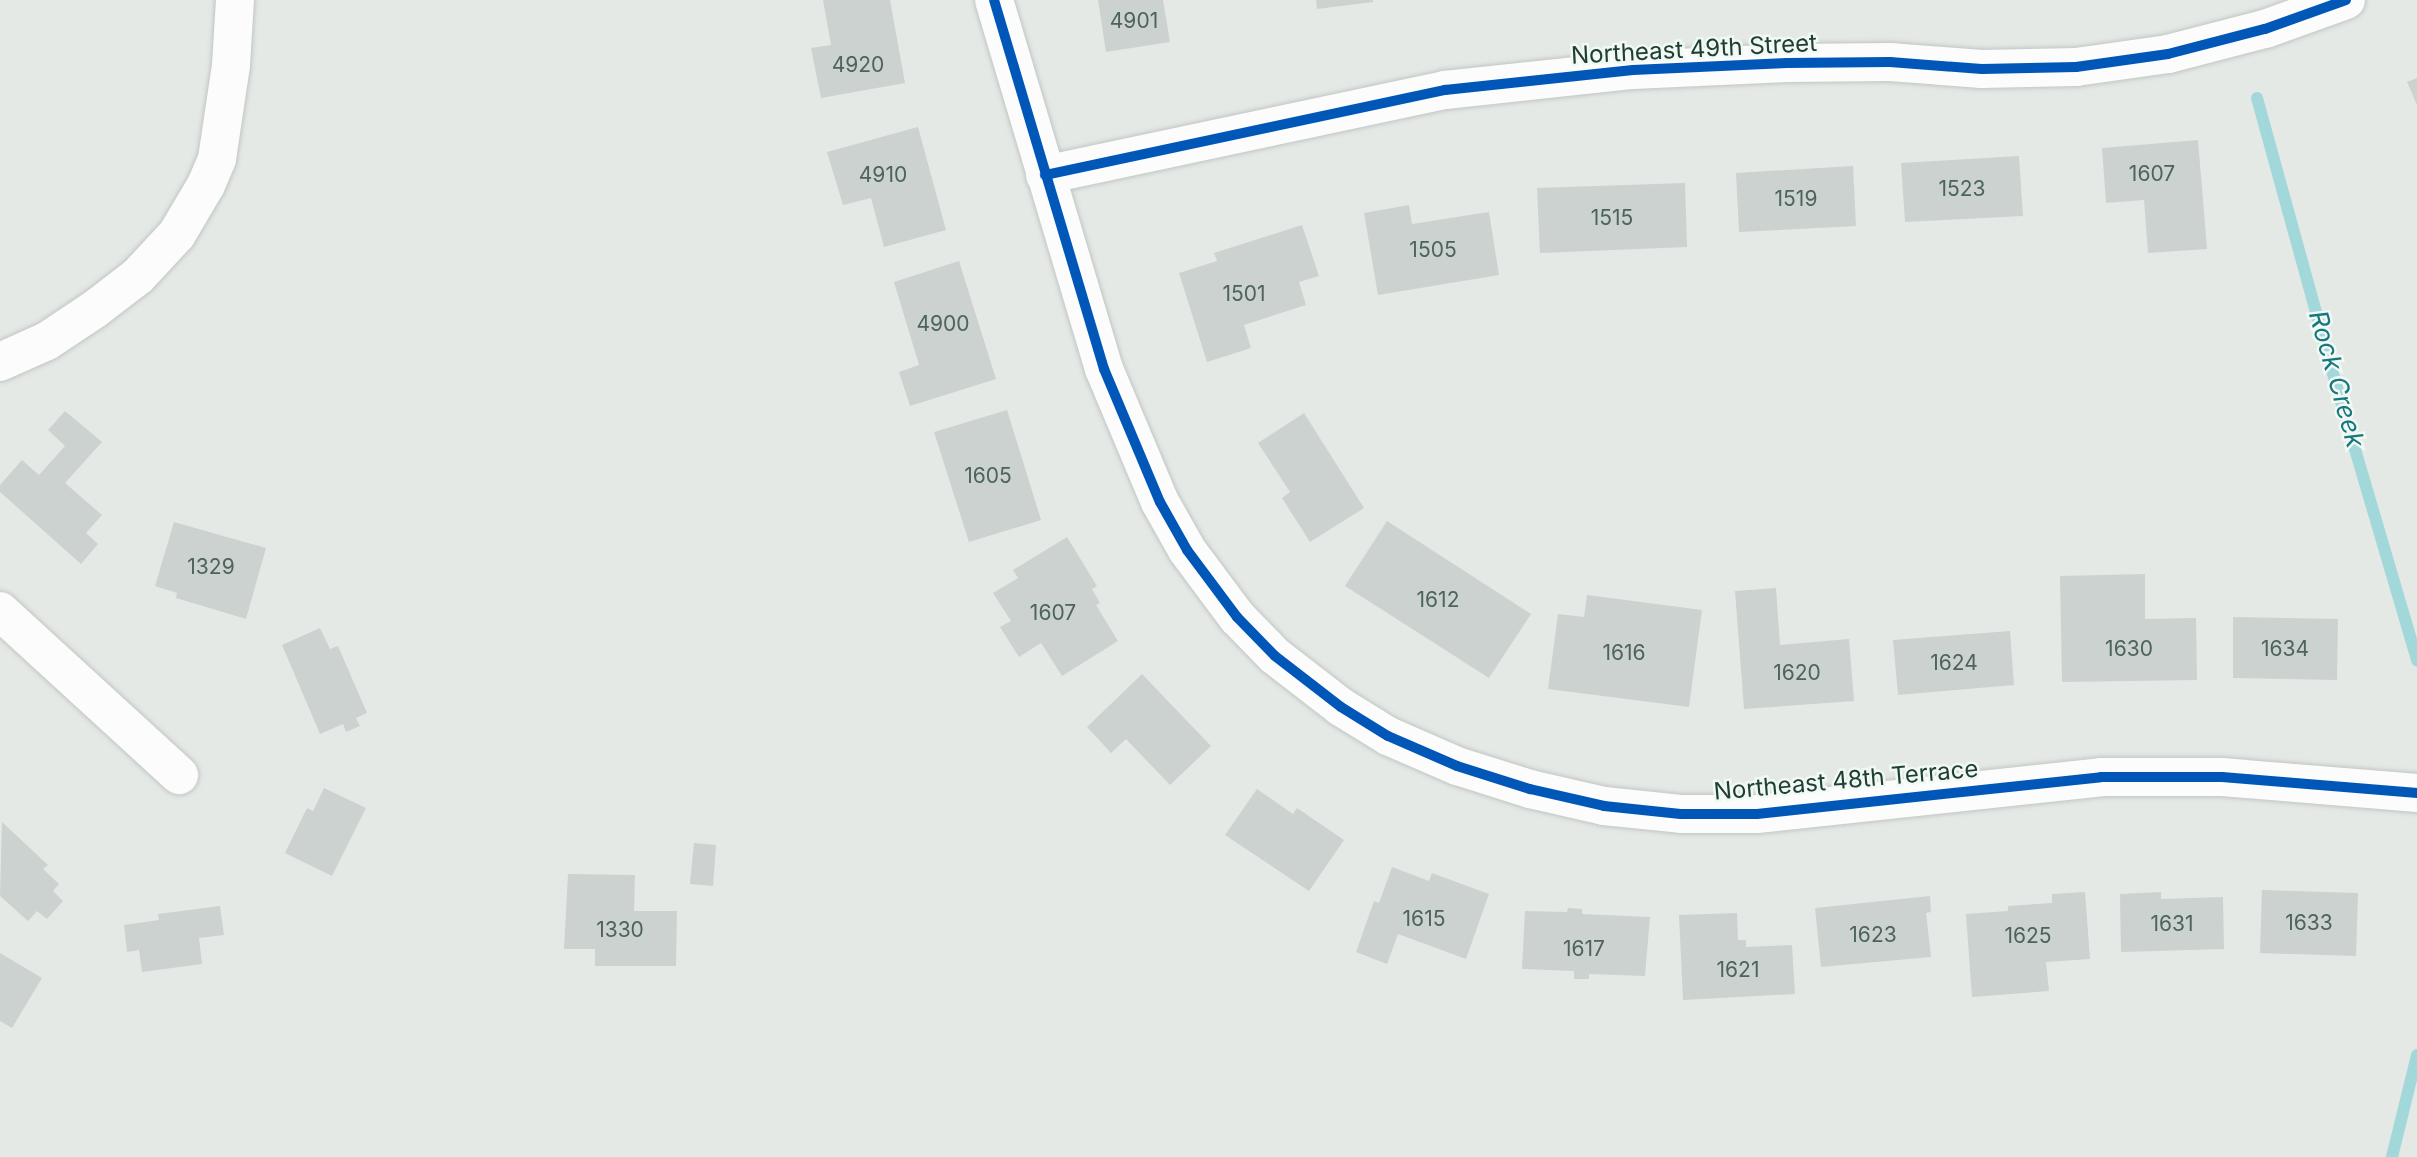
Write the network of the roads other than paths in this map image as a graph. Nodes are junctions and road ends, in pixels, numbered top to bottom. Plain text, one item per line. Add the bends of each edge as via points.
1 (235, 0) edge
2 (994, 0) edge
3 (2346, 0) edge
4 (1045, 175) junction
5 (0, 362) edge
6 (0, 611) edge
7 (179, 775) dead end
8 (2417, 793) edge

1 - 5 street via 217,159 177,234 138,276 95,309 47,341
2 - 4 street, Northeast 48th Terrace
3 - 4 street, Northeast 49th Street via 2265,29 2179,51 2076,66 1983,69 1890,62 1787,63 1633,70 1445,90
4 - 8 street, Northeast 48th Terrace via 1104,369 1160,502 1187,550 1237,617 1275,656 1340,707 1388,736 1457,766 1530,789 1592,803 1681,814 1757,814 2101,777 2222,777
6 - 7 street

